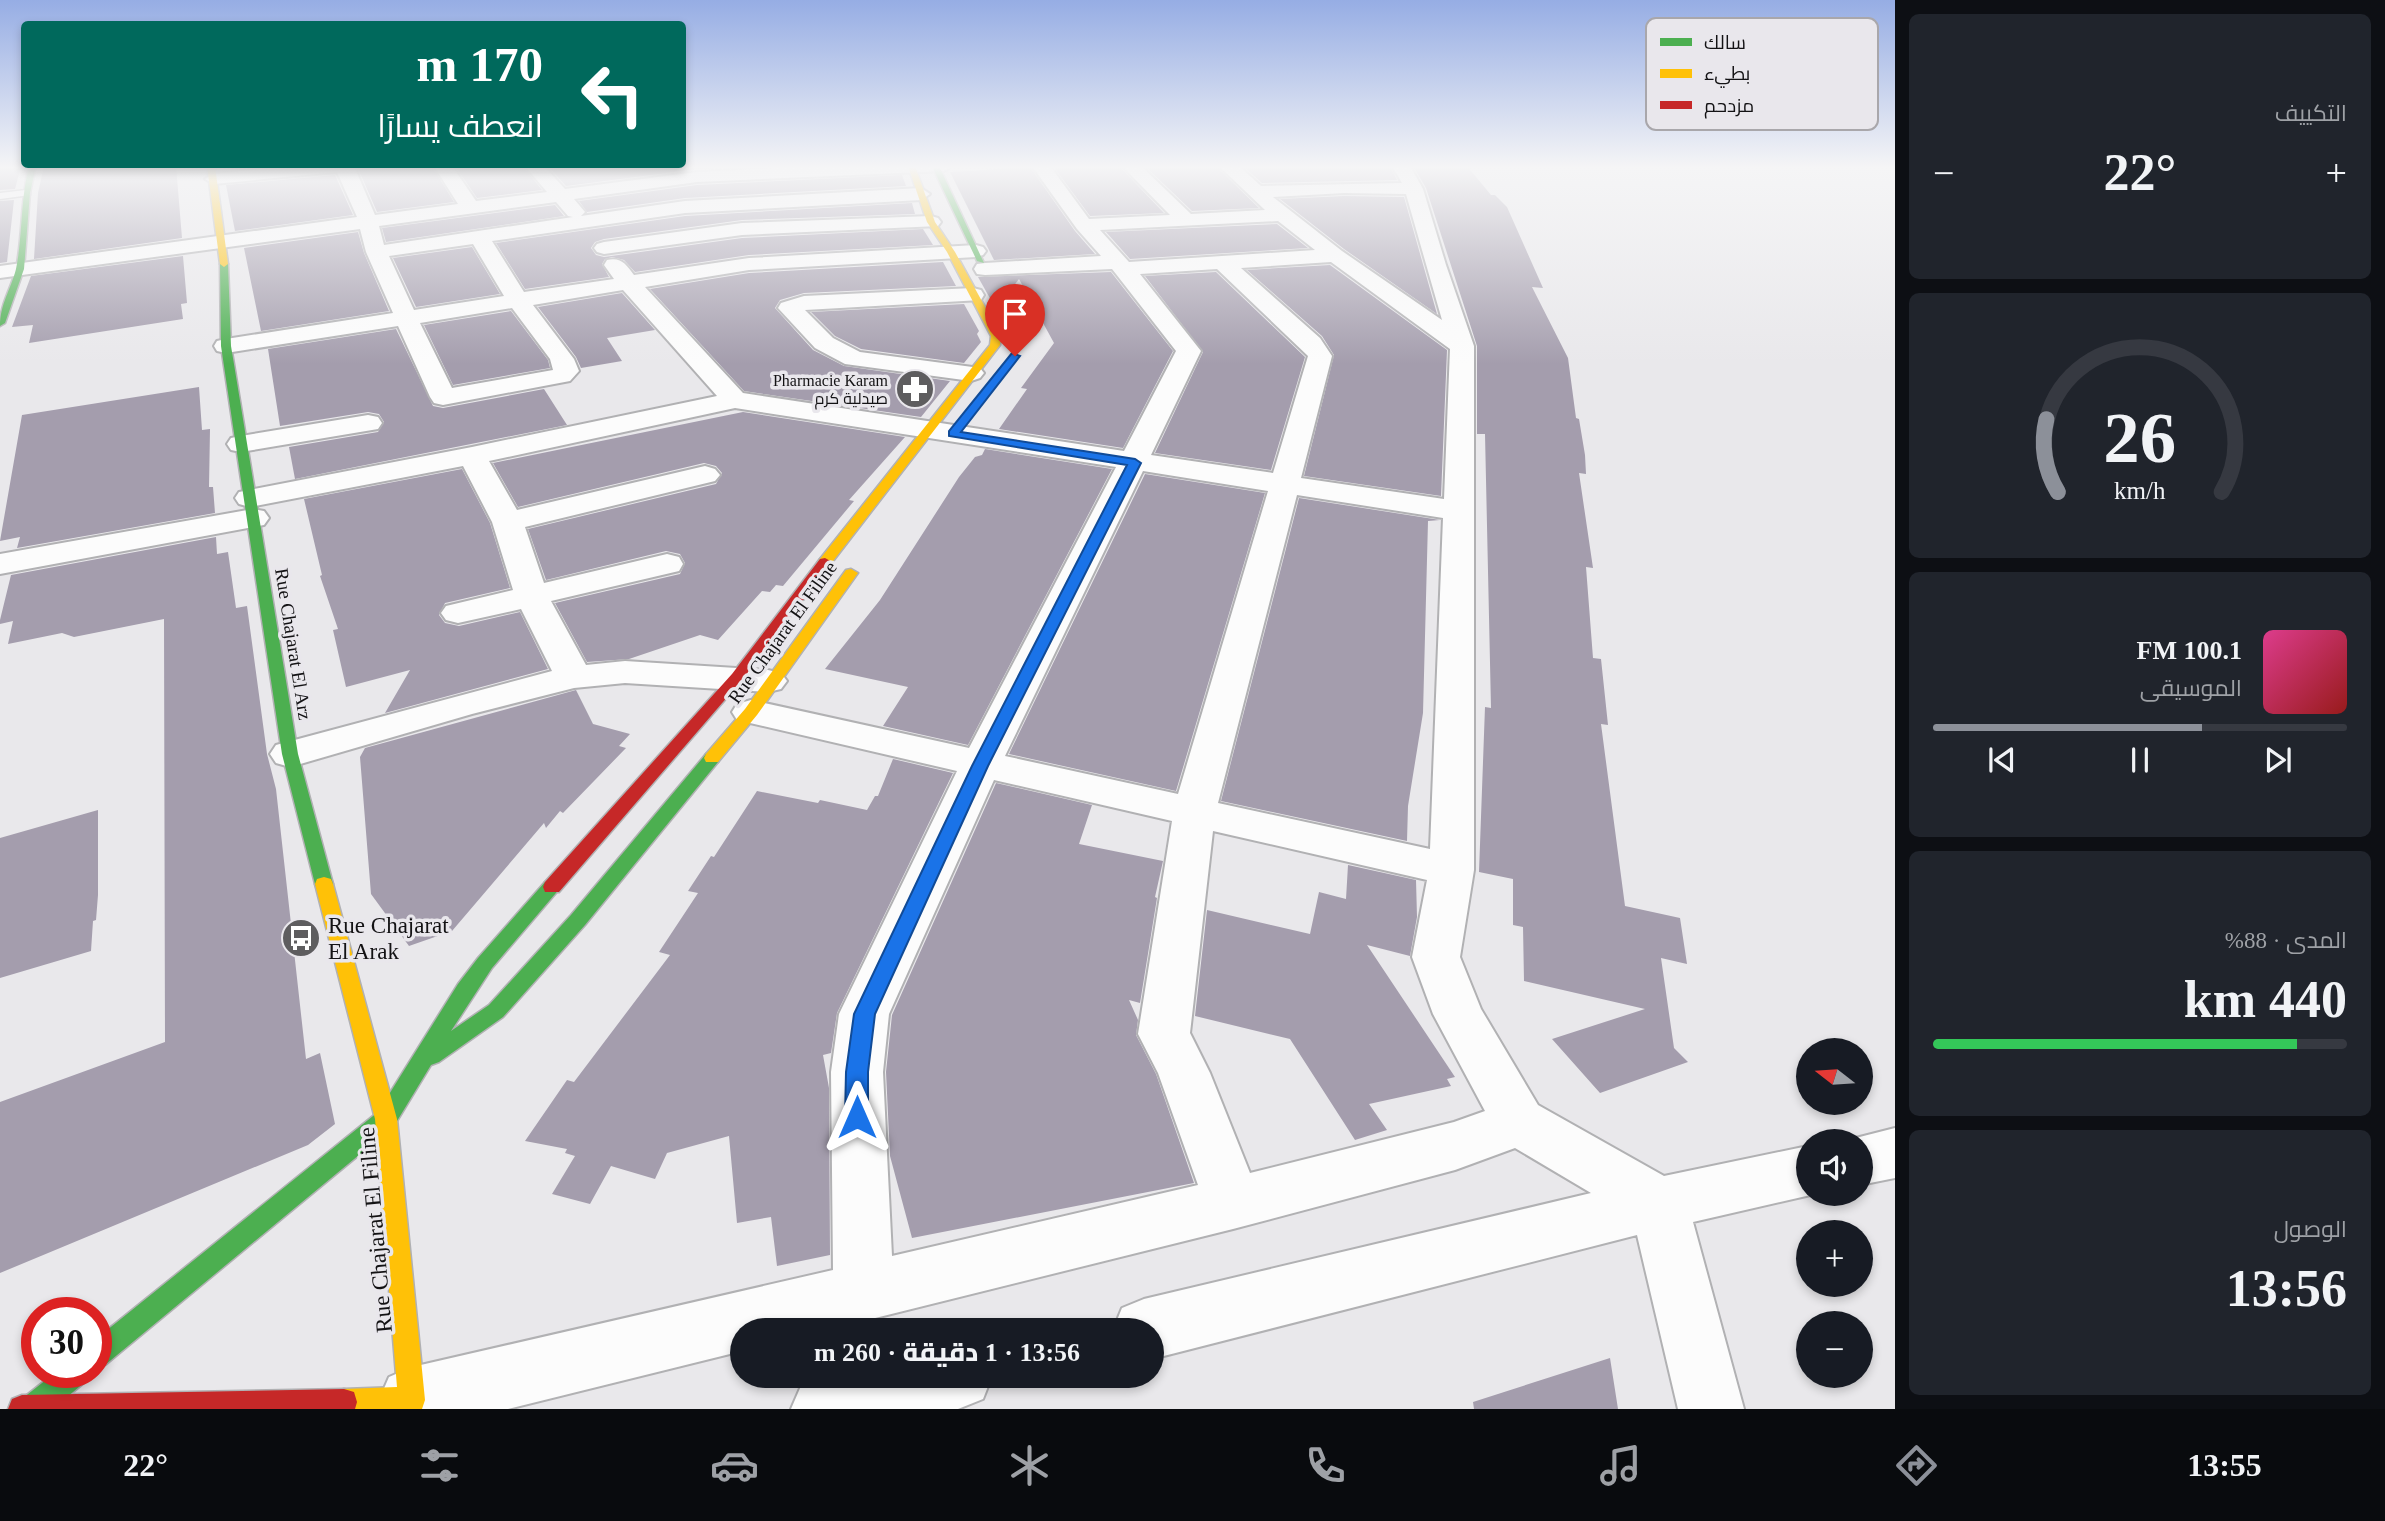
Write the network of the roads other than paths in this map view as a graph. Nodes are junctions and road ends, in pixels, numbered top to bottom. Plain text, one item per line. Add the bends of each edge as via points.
1 (23, 232) edge
2 (221, 232) edge
3 (297, 232) edge
4 (371, 232) edge
5 (516, 232) edge
6 (592, 232) edge
7 (719, 232) edge
8 (938, 232) edge
9 (967, 232) edge
10 (1090, 232) edge
11 (1304, 232) edge
12 (1424, 232) edge
13 (479, 237) junction
14 (223, 243) junction
15 (604, 248) junction
16 (376, 252) junction
17 (951, 252) junction
18 (1335, 255) junction
19 (1223, 263) junction
20 (1121, 265) junction
21 (984, 267) junction
22 (20, 269) junction
23 (0, 272) edge
24 (628, 282) junction
25 (973, 295) junction
26 (518, 300) junction
27 (407, 318) junction
28 (0, 323) edge
29 (226, 346) junction
30 (1462, 346) junction
31 (971, 373) junction
32 (735, 400) junction
33 (368, 423) dead end
34 (949, 431) junction
35 (241, 444) junction
36 (472, 457) junction
37 (1135, 463) junction
38 (705, 475) dead end
39 (1283, 484) junction
40 (251, 508) junction
41 (1460, 511) junction
42 (508, 522) junction
43 (862, 558) dead end
44 (0, 564) edge
45 (667, 564) dead end
46 (532, 597) junction
47 (458, 613) dead end
48 (574, 677) junction
49 (753, 690) junction
50 (290, 754) junction
51 (980, 766) junction
52 (1194, 814) junction
53 (1452, 870) junction
54 (418, 1065) junction
55 (386, 1119) junction
56 (1519, 1122) junction
57 (1895, 1153) edge
58 (1873, 1157) edge
59 (1796, 1174) edge
60 (1233, 1203) junction
61 (1659, 1203) junction
62 (863, 1290) junction
63 (1164, 1325) edge
64 (112, 1343) edge
65 (57, 1388) edge
66 (911, 1388) edge
67 (412, 1404) edge
68 (33, 1408) edge
69 (22, 1409) edge
70 (824, 1409) edge
71 (1711, 1409) edge

1 - 22 street
2 - 14 street, Rue Chajarat El Arz
3 - 14 street
4 - 16 street
5 - 13 street
6 - 15 street
7 - 15 street
8 - 17 street, Rue Chajarat El Filine
9 - 21 street
10 - 20 street
11 - 18 street
12 - 30 street
13 - 16 street
13 - 26 street
14 - 22 street
14 - 29 street, Rue Chajarat El Arz
15 - 24 street
16 - 27 street
17 - 21 street
17 - 24 street via 749,264
17 - 25 street, Rue Chajarat El Filine
18 - 19 street
18 - 30 street
19 - 20 street
19 - 39 street via 1320,356
20 - 21 street
20 - 37 street via 1189,351
22 - 23 street
22 - 28 street
24 - 26 street
24 - 32 street
25 - 31 street, Rue Chajarat El Filine via 996,336 995,345
25 - 31 street via 804,303 789,308 824,343 854,359
26 - 27 street
26 - 27 street via 566,366 561,376 443,397
27 - 29 street
29 - 35 street, Rue Chajarat El Arz
30 - 41 street
31 - 34 street, Rue Chajarat El Filine
32 - 34 street
32 - 36 street
33 - 35 street
34 - 37 street
34 - 49 street, Rue Chajarat El Filine
35 - 40 street, Rue Chajarat El Arz
36 - 40 street
36 - 42 street
37 - 39 street
37 - 51 street
38 - 42 street
39 - 41 street
39 - 52 street
40 - 44 street
40 - 50 street, Rue Chajarat El Arz
41 - 53 street
42 - 46 street
43 - 49 street, Rue Chajarat El Filine
45 - 46 street
46 - 47 street
46 - 48 street
48 - 49 street via 625,672
48 - 50 street
49 - 51 street
49 - 54 street, Rue Chajarat El Filine via 485,963
49 - 54 street, Rue Chajarat El Filine via 578,920 496,1011
50 - 55 street, Rue Chajarat El Arz
51 - 52 street
51 - 62 street via 864,1014 857,1072
52 - 53 street
52 - 60 street via 1164,1034 1184,1073
53 - 56 street via 1436,957 1458,1014
54 - 55 street, Rue Chajarat El Filine
55 - 64 street
55 - 67 street, Rue Chajarat El Filine
56 - 60 street via 1455,1146
56 - 61 street
57 - 58 street
59 - 61 street
60 - 62 street
61 - 63 street
61 - 71 street
62 - 67 street
65 - 68 street
66 - 70 street
67 - 68 street
68 - 69 street

